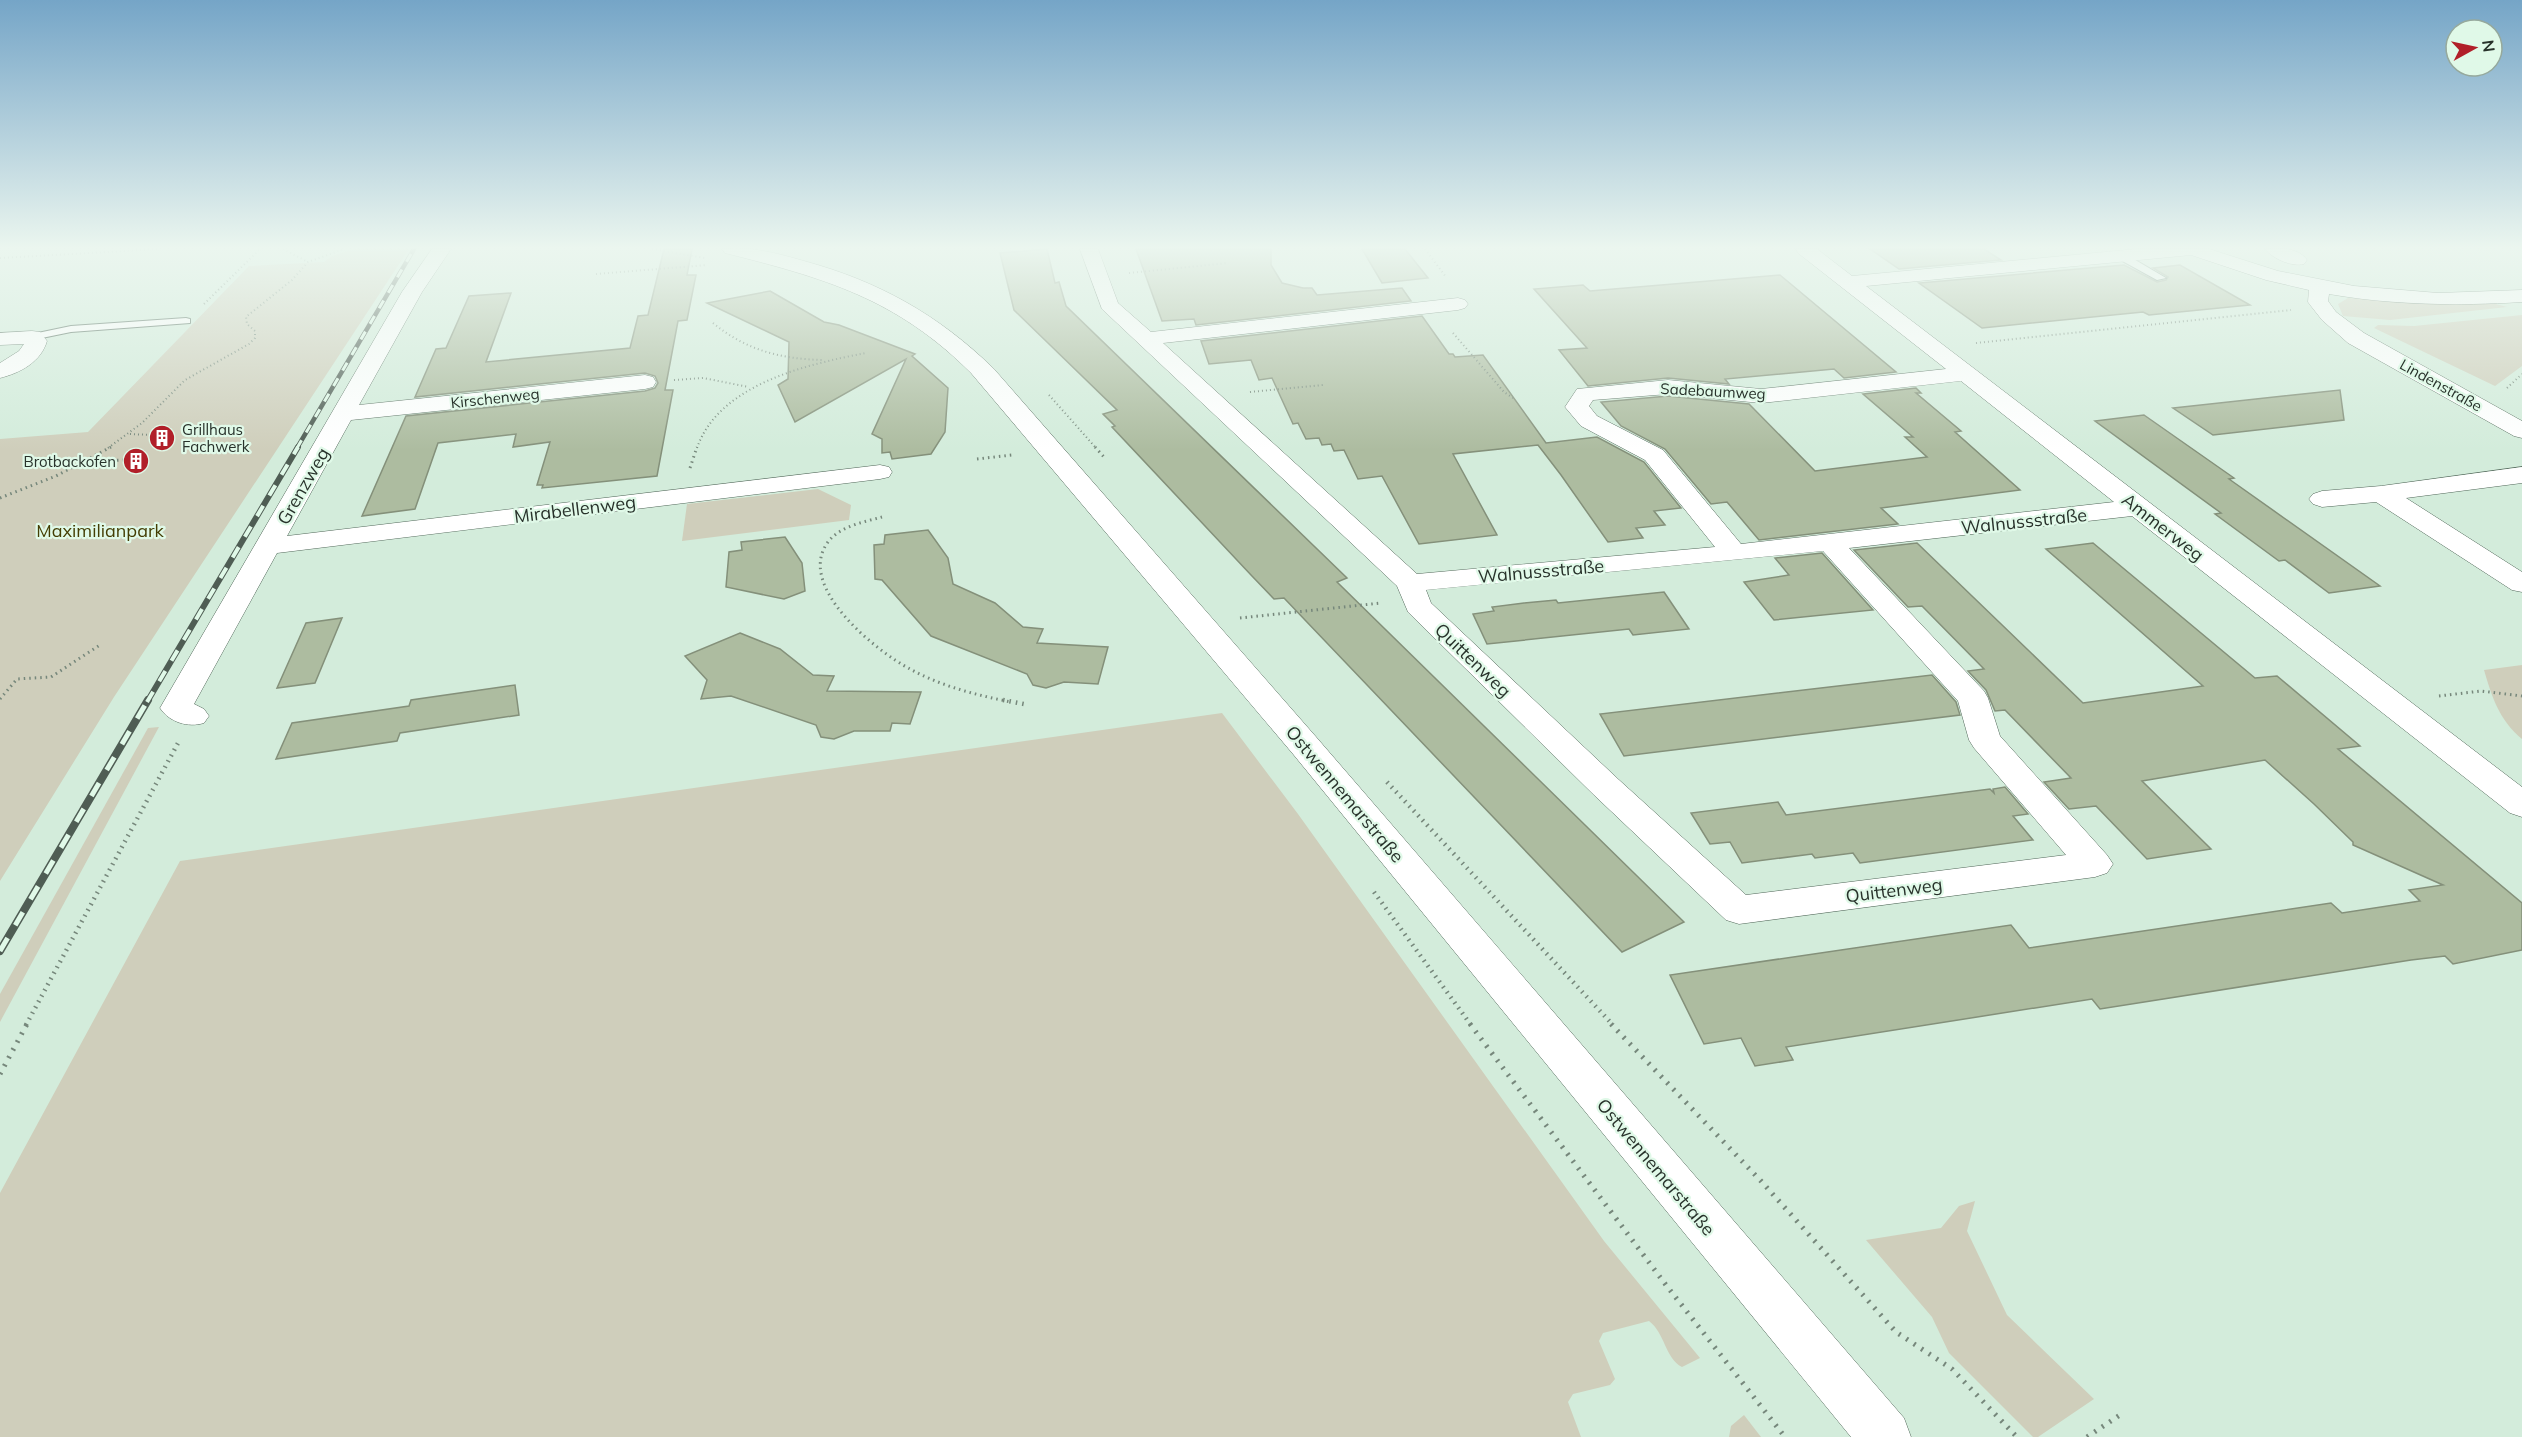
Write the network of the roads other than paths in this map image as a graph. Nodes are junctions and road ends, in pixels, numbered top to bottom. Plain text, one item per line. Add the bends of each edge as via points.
1 (399, 316) edge
2 (914, 316) edge
3 (1121, 316) edge
4 (1352, 316) edge
5 (1891, 316) edge
6 (2329, 316) edge
7 (186, 321) road end
8 (32, 337) junction
9 (0, 339) edge
10 (1146, 340) junction
11 (0, 370) edge
12 (1966, 374) junction
13 (645, 382) road end
14 (344, 414) junction
15 (2522, 431) edge
16 (880, 472) dead end
17 (2522, 475) edge
18 (2381, 494) junction
19 (2322, 499) dead end
20 (2138, 507) junction
21 (1830, 543) junction
22 (269, 546) junction
23 (1734, 553) junction
24 (1410, 583) junction
25 (2522, 584) edge
26 (193, 716) road end
27 (2522, 805) edge
28 (1886, 1437) edge

1 - 14 street, Grenzweg
2 - 28 street, Ostwennemarstraße via 986,374 1313,755
3 - 10 street
4 - 10 street
5 - 12 street, Ammerweg
6 - 15 street, Lindenstraße via 2356,338
7 - 8 lane via 71,329
8 - 9 street
8 - 11 street via 35,347 21,361
10 - 24 street
12 - 20 street, Ammerweg
12 - 23 street, Sadebaumweg via 1761,396 1668,387 1585,394 1577,407 1589,421 1654,455
13 - 14 street, Kirschenweg
14 - 22 street, Grenzweg
16 - 22 street, Mirabellenweg
17 - 18 street
18 - 19 street
18 - 25 street
20 - 21 street, Walnussstraße
20 - 27 street, Ammerweg
21 - 23 street, Walnussstraße
21 - 24 street, Quittenweg via 1973,698 1985,740 2095,864 1739,910 1418,606
22 - 26 street, Grenzweg via 176,708
23 - 24 street, Walnussstraße

